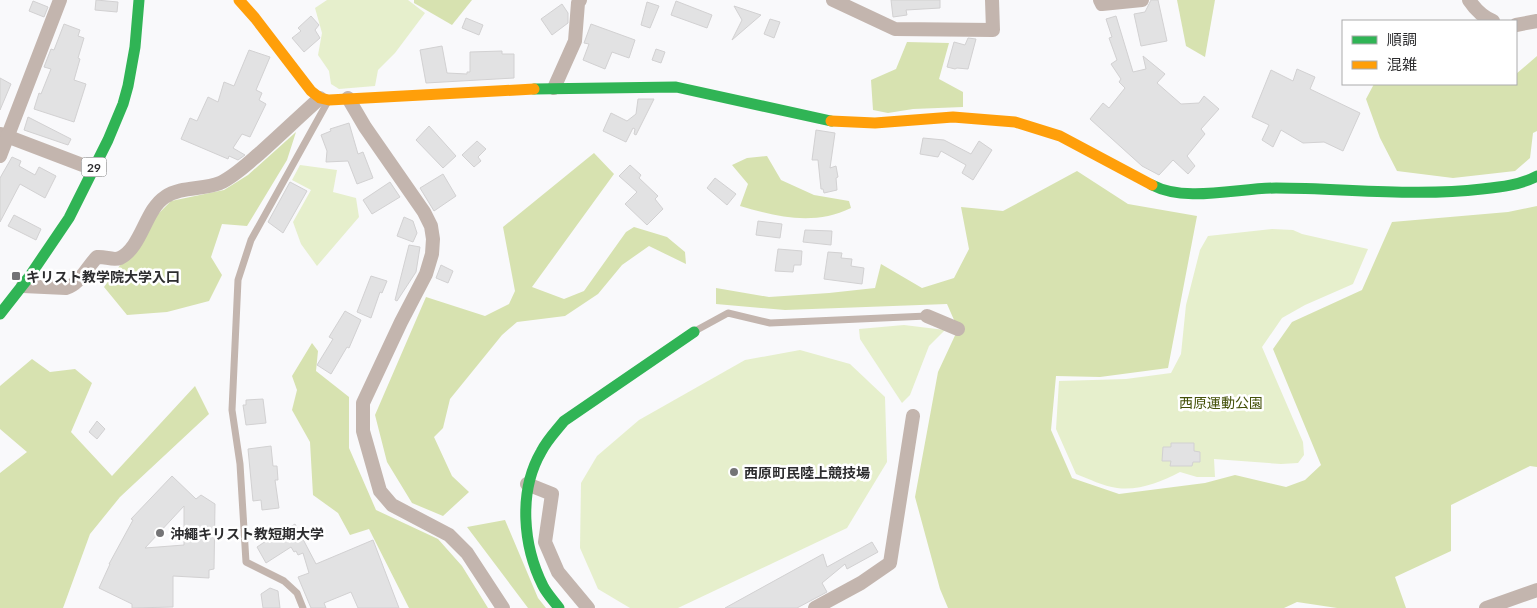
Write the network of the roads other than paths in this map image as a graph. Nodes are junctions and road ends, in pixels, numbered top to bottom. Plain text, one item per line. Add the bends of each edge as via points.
1 (60, 0) edge
2 (139, 0) edge
3 (239, 0) edge
4 (580, 0) edge
5 (833, 0) edge
6 (992, 0) edge
7 (1100, 0) edge
8 (1142, 0) edge
9 (1469, 0) edge
10 (1490, 20) edge
11 (1537, 21) edge
12 (1517, 25) edge
13 (554, 88) junction
14 (348, 98) junction
15 (324, 99) junction
16 (4, 135) edge
17 (0, 156) edge
18 (93, 168) junction
19 (1537, 176) edge
20 (23, 286) junction
21 (0, 314) edge
22 (927, 316) joint
23 (958, 329) dead end
24 (694, 332) joint
25 (913, 416) dead end
26 (527, 484) junction
27 (1537, 590) edge
28 (303, 608) edge
29 (503, 608) edge
30 (559, 608) edge
31 (588, 608) edge
32 (815, 608) edge
33 (1486, 608) edge

1 - 16 street
2 - 18 street, 29 via 128,86 116,121
3 - 15 street via 299,78
4 - 13 street via 575,41
5 - 6 street via 895,29 993,30
7 - 8 street via 1102,4
9 - 10 street
11 - 12 street
13 - 14 street
13 - 19 street via 676,87 830,122 875,124 953,117 1015,122 1060,136 1160,189 1177,193 1302,188 1431,193 1510,186
14 - 15 street
14 - 29 street via 424,212 433,239 426,274 363,403 363,431 380,491 392,505 449,535 467,552
15 - 20 street via 221,182 165,196 133,244 119,258 97,257 77,282 66,288
15 - 28 lane via 251,240 238,280 232,410 240,464 246,562 284,581 298,593
16 - 17 street
16 - 18 street
18 - 20 street, 29 via 69,218
20 - 21 street, 29
22 - 23 street
22 - 24 lane via 770,323 728,313
24 - 26 street via 564,421 543,446
25 - 32 street via 890,563
26 - 30 street via 528,538 543,586
26 - 31 street via 552,494 546,542 558,572
27 - 33 street

